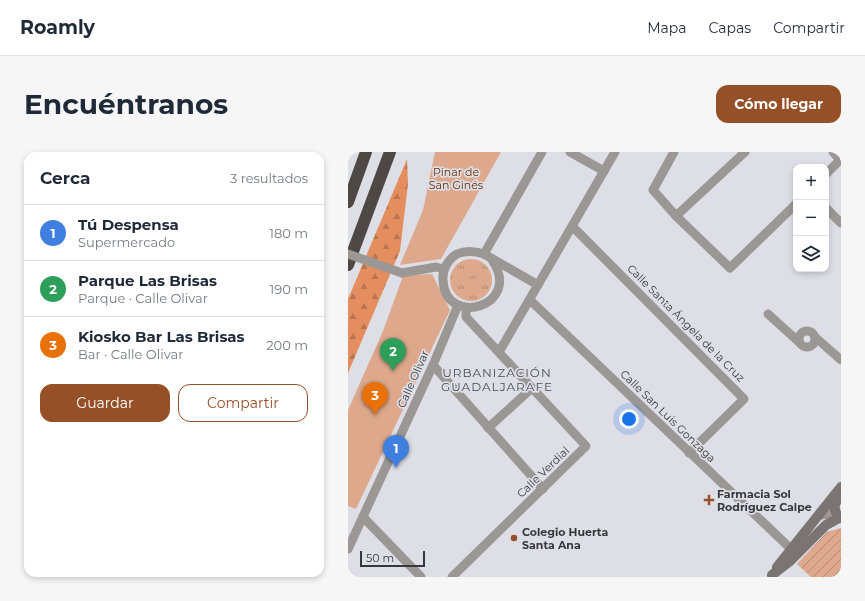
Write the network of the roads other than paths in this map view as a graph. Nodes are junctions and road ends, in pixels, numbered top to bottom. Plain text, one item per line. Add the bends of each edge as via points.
1 (366, 152) edge
2 (390, 152) edge
3 (542, 152) edge
4 (570, 152) edge
5 (615, 152) edge
6 (674, 152) edge
7 (745, 152) edge
8 (833, 152) edge
9 (841, 159) edge
10 (604, 171) junction
11 (829, 171) edge
12 (348, 202) edge
13 (793, 207) edge
14 (829, 211) edge
15 (676, 216) junction
16 (841, 223) edge
17 (573, 227) junction
18 (348, 254) edge
19 (484, 254) junction
20 (492, 260) junction
21 (348, 265) edge
22 (444, 269) junction
23 (538, 285) junction
24 (530, 300) junction
25 (462, 306) junction
26 (768, 314) dead end
27 (499, 352) junction
28 (841, 360) edge
29 (432, 365) junction
30 (532, 388) junction
31 (488, 428) junction
32 (689, 453) junction
33 (841, 487) edge
34 (543, 489) junction
35 (841, 495) edge
36 (841, 501) edge
37 (820, 514) junction
38 (836, 515) edge
39 (363, 517) junction
40 (348, 549) edge
41 (795, 551) junction
42 (771, 576) edge
43 (421, 577) edge
44 (452, 577) edge

1 - 12 highway
2 - 21 highway
3 - 19 street
4 - 10 street
5 - 10 street
6 - 15 street via 653,190
7 - 15 street
8 - 9 street
9 - 11 street
10 - 17 street
13 - 15 street via 730,268
14 - 16 street
17 - 23 street
17 - 32 street, Calle Santa Ángela de la Cruz via 744,399
18 - 22 street, bridge via 402,272 436,267
19 - 20 street
19 - 22 street via 470,251 457,254
20 - 23 street
20 - 25 street via 500,276 496,293 484,305 475,308
22 - 25 street via 443,282 446,293
23 - 24 street
24 - 27 street
24 - 32 street, Calle San Luis Gonzaga
25 - 27 street, Calle Verdial via 466,317
25 - 29 street, Calle Olivar
26 - 28 street via 800,343 801,333 812,332
27 - 30 street, Calle Verdial
29 - 31 street
29 - 39 street, Calle Olivar
30 - 31 street
30 - 34 street, Calle Verdial via 586,446
31 - 34 street
32 - 41 street, Calle San Luis Gonzaga
33 - 37 main road
34 - 44 street, Calle Verdial
35 - 38 main road via 834,504
36 - 38 main road
37 - 38 street
37 - 41 main road
38 - 41 main road
39 - 40 street, Calle Olivar
39 - 43 street
41 - 42 main road

